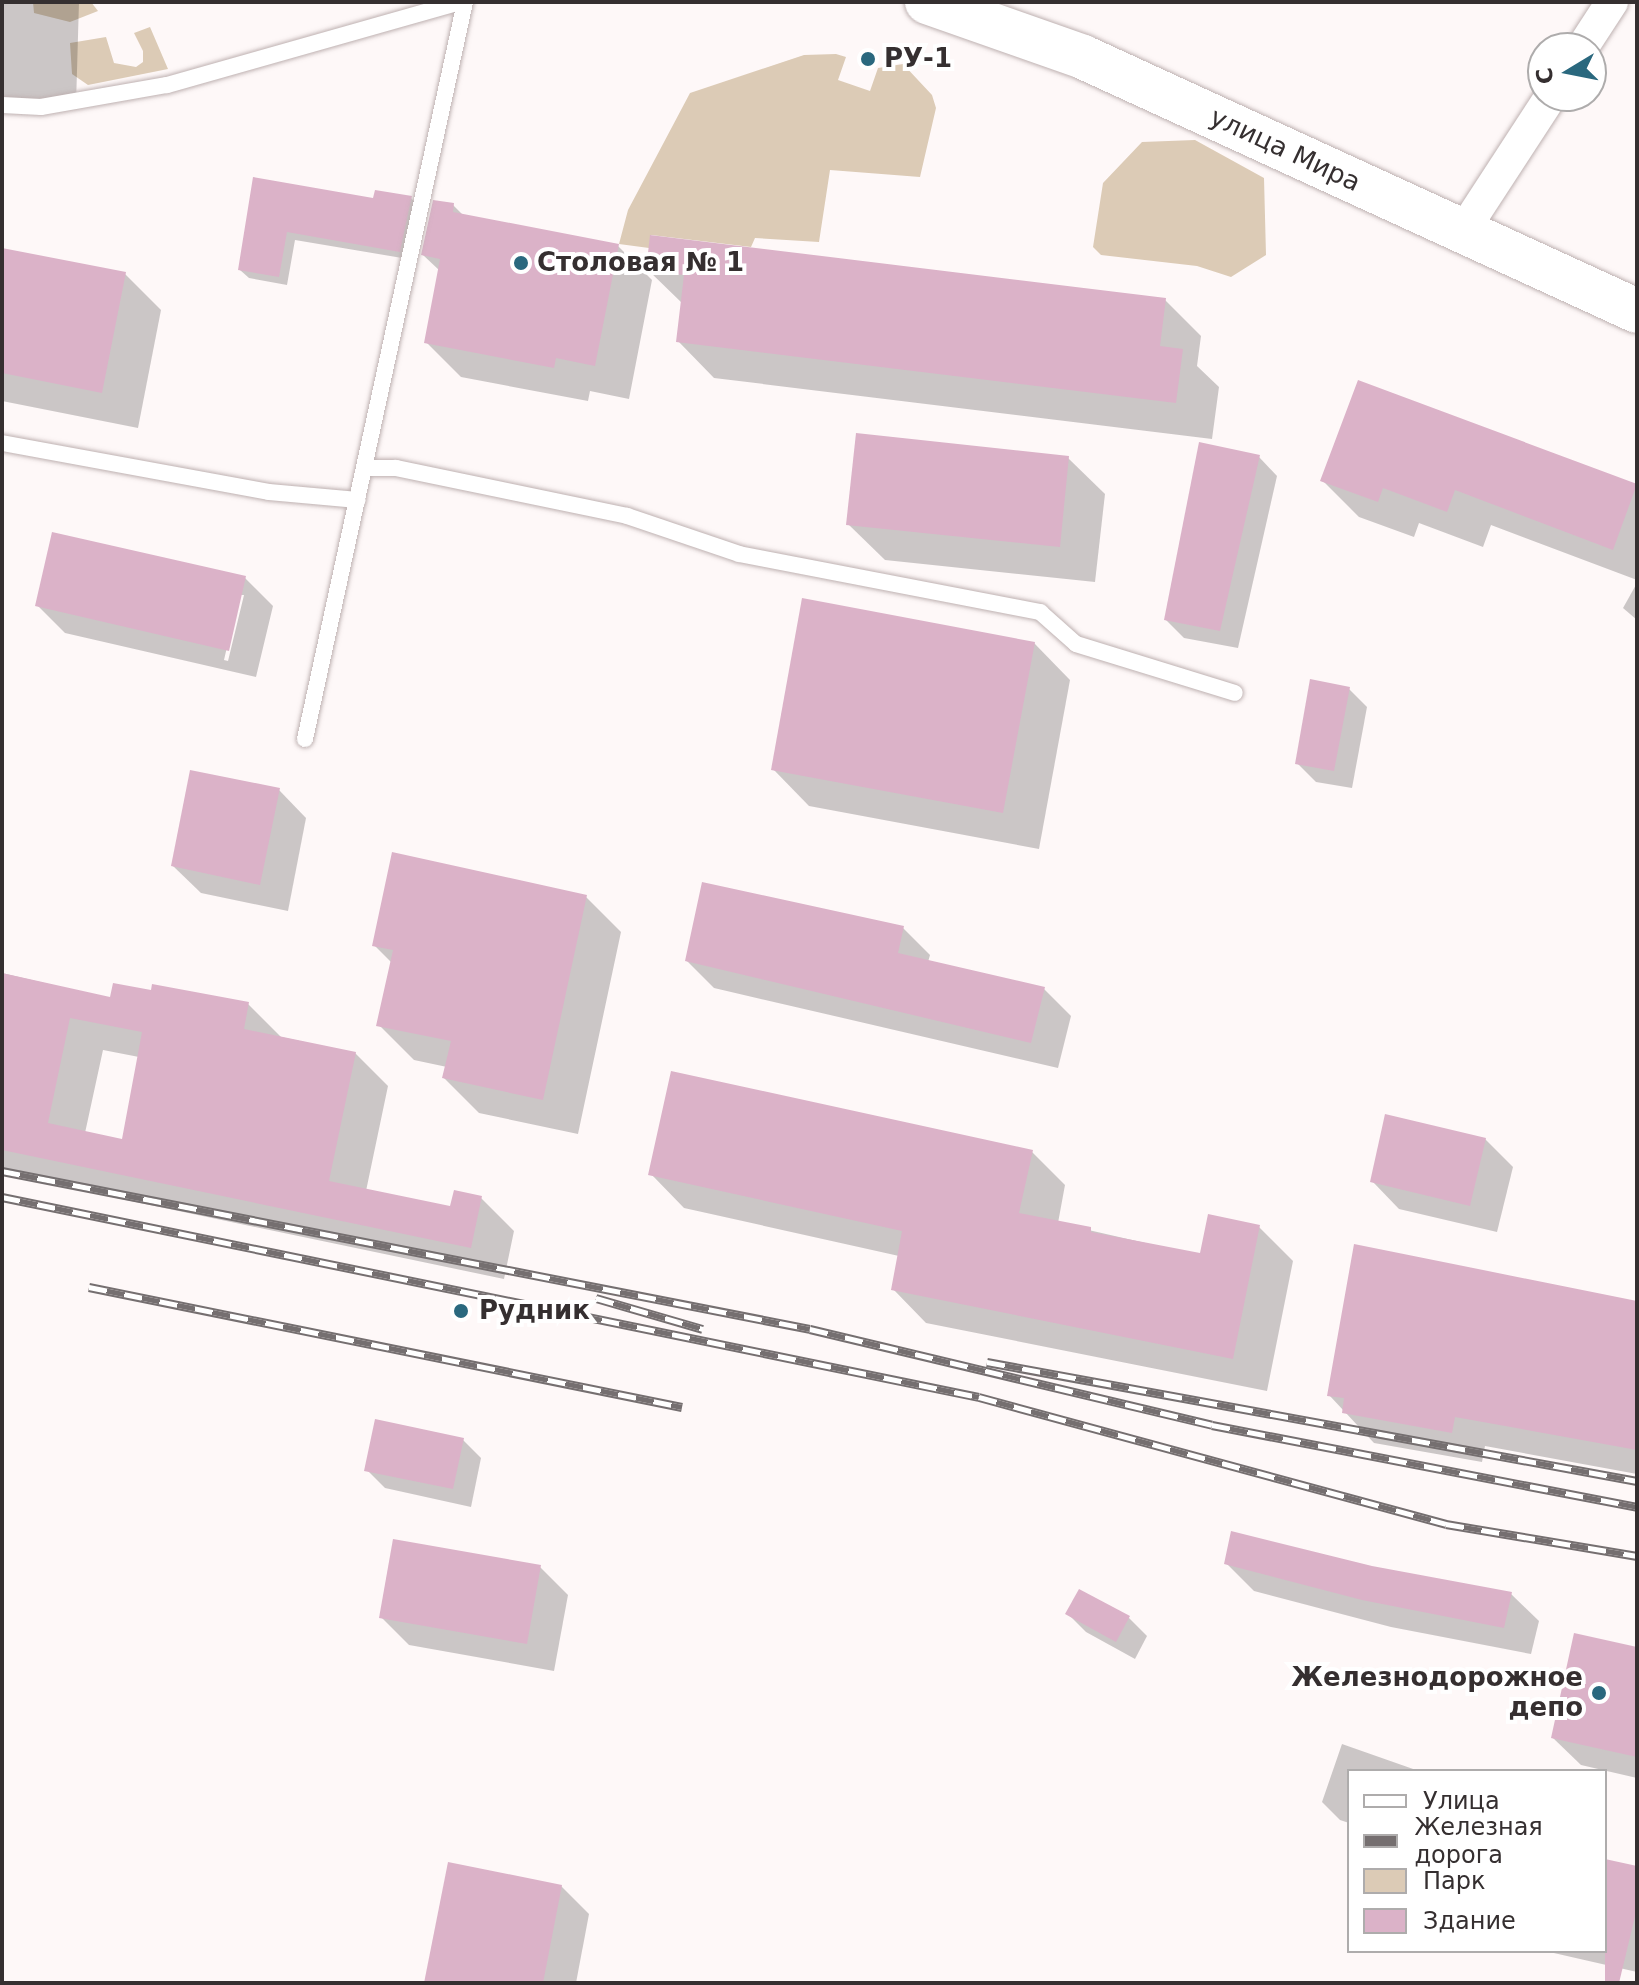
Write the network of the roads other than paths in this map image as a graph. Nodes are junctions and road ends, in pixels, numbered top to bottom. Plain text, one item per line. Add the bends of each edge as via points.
1 (463, 2) edge
2 (927, 2) edge
3 (1612, 2) edge
4 (1592, 32) edge
5 (2, 105) edge
6 (1541, 112) edge
7 (1463, 231) junction
8 (1637, 311) edge
9 (2, 443) edge
10 (365, 468) junction
11 (358, 500) junction
12 (1235, 693) dead end
13 (305, 739) dead end

1 - 5 lane via 167,85 41,107
1 - 10 lane
2 - 7 highway, улица Мира via 1083,57
3 - 4 street
6 - 7 street
7 - 8 highway, улица Мира
9 - 11 lane via 269,492
10 - 11 lane
10 - 12 lane via 396,468 627,516 739,554 1040,612 1076,644
11 - 13 lane

